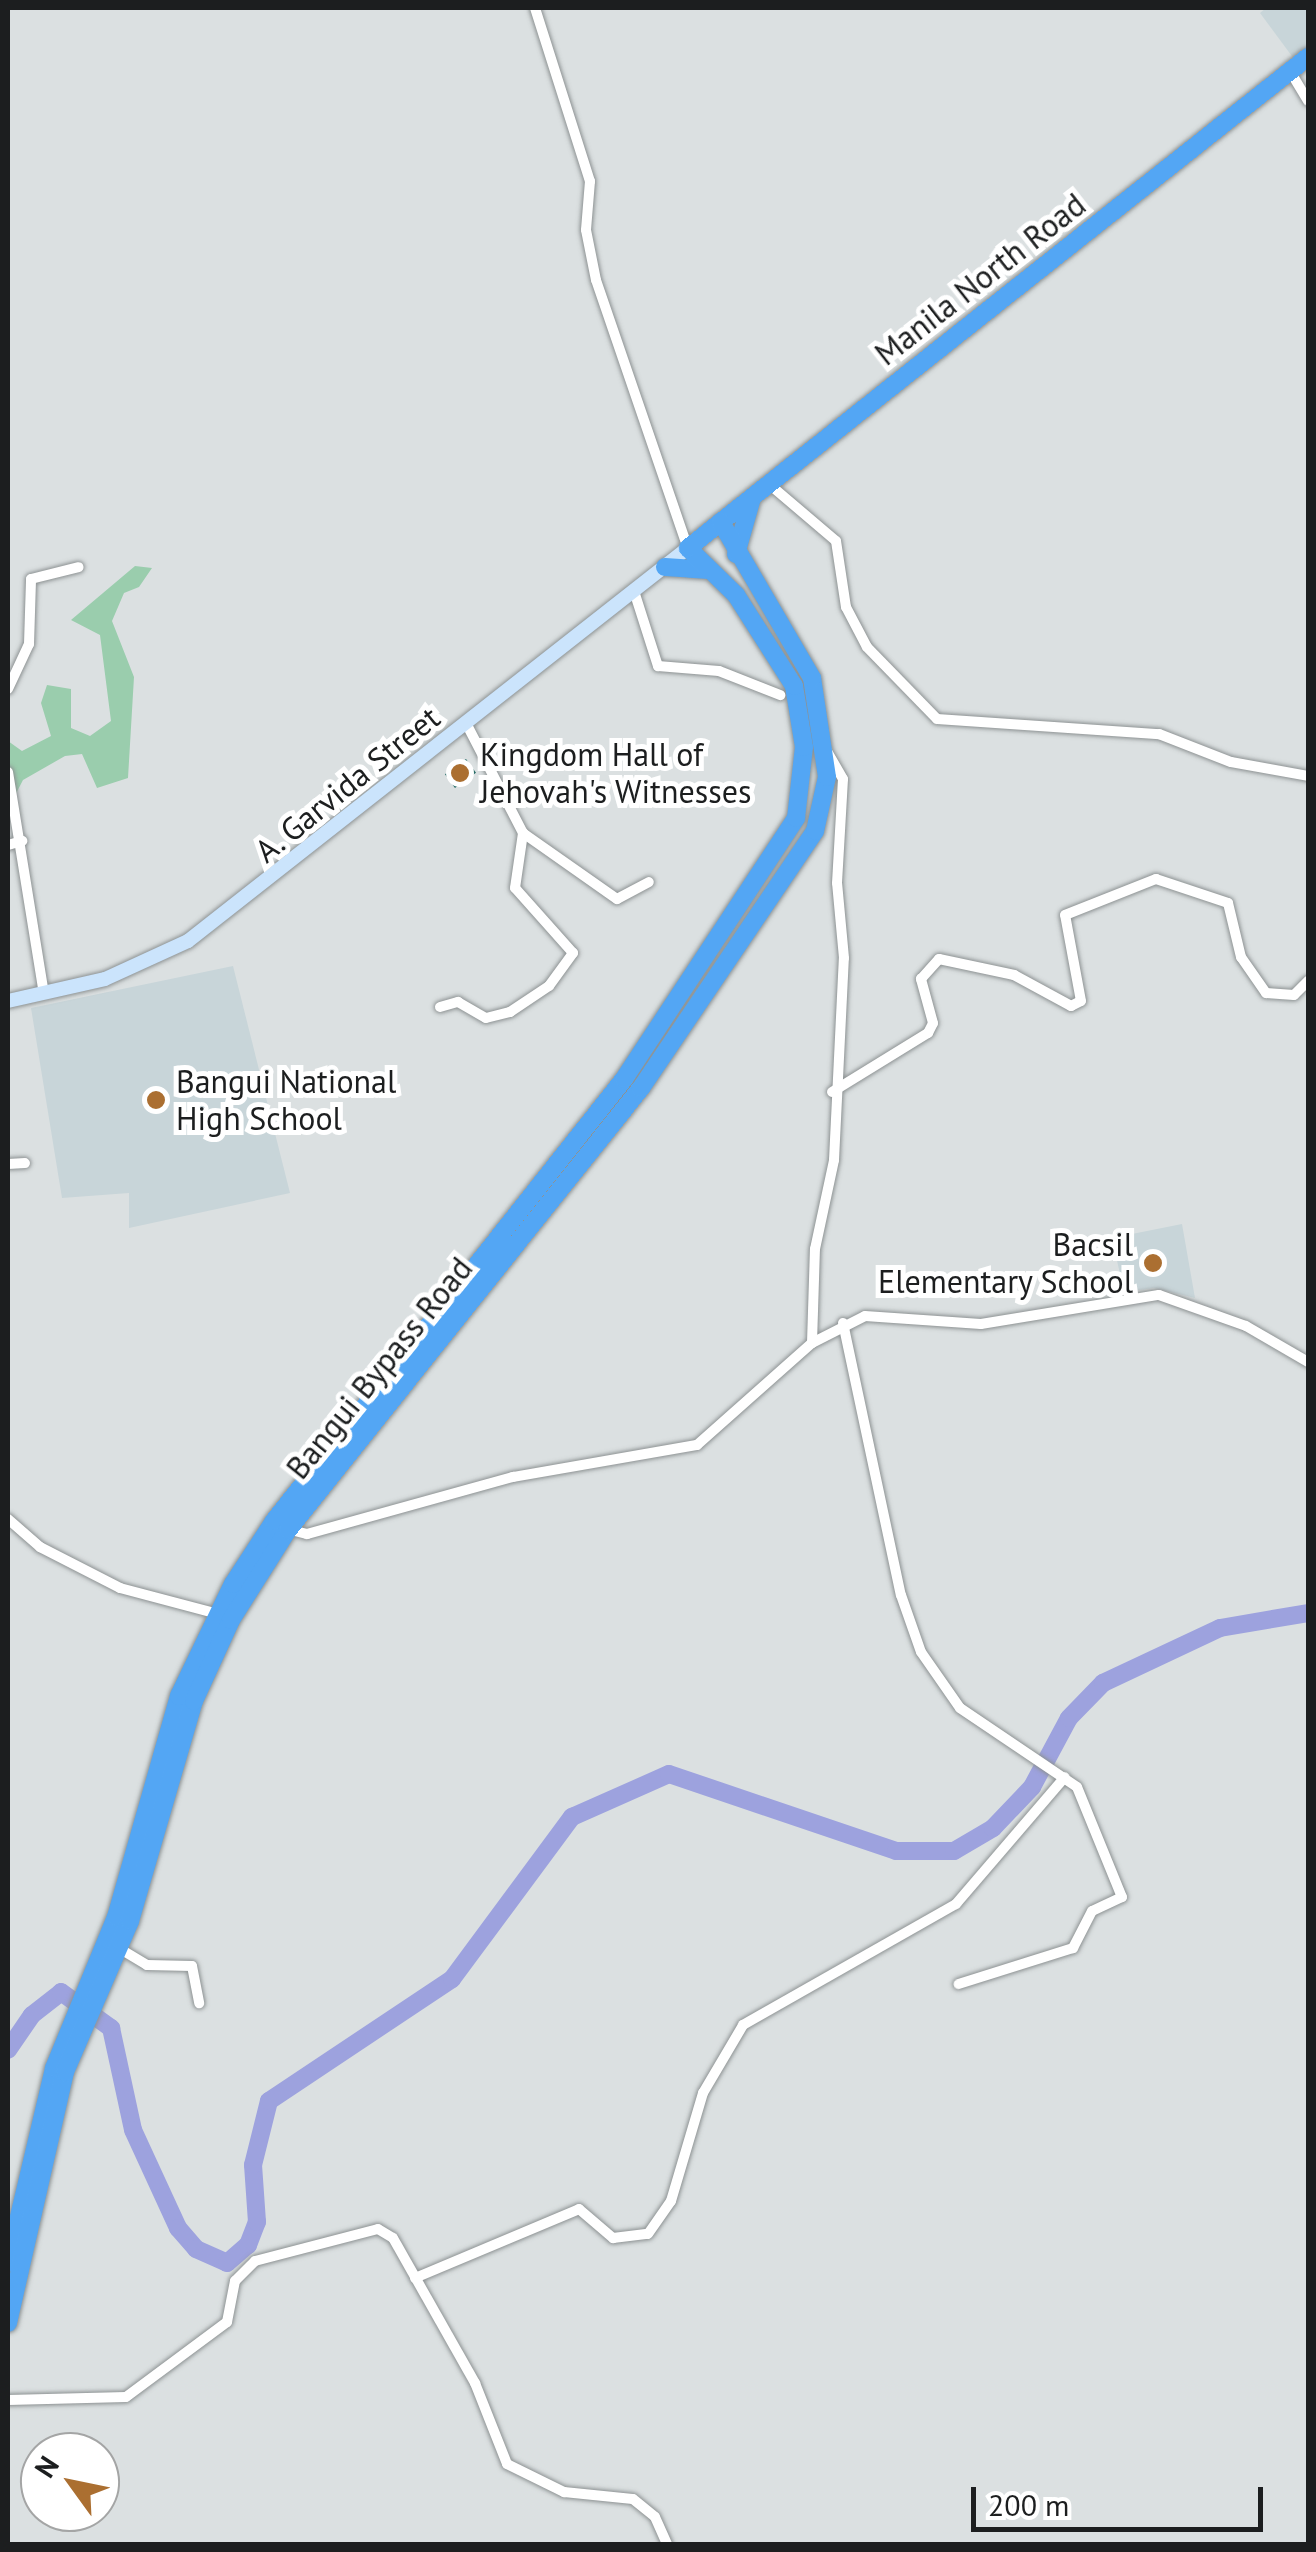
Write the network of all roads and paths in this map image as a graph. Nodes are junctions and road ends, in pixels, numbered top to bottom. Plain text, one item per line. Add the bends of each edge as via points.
1 (535, 8) edge
2 (1308, 56) edge
3 (1290, 71) junction
4 (1308, 101) edge
5 (761, 490) junction
6 (721, 522) junction
7 (688, 548) junction
8 (736, 555) junction
9 (80, 567) dead end
10 (665, 567) junction
11 (714, 572) junction
12 (634, 592) junction
13 (775, 613) junction
14 (758, 625) junction
15 (8, 689) edge
16 (780, 695) dead end
17 (466, 723) junction
18 (826, 750) junction
19 (8, 772) edge
20 (1308, 776) edge
21 (523, 833) junction
22 (22, 842) junction
23 (8, 845) edge
24 (648, 882) dead end
25 (1308, 982) edge
26 (44, 994) junction
27 (8, 1001) edge
28 (440, 1006) dead end
29 (832, 1092) junction
30 (8, 1164) edge
31 (24, 1164) dead end
32 (844, 1323) junction
33 (812, 1342) junction
34 (1308, 1362) edge
35 (8, 1520) edge
36 (281, 1525) junction
37 (224, 1616) junction
38 (1062, 1776) junction
39 (113, 1945) junction
40 (960, 1984) dead end
41 (200, 2002) dead end
42 (74, 2033) junction
43 (8, 2263) edge
44 (415, 2278) junction
45 (8, 2323) edge
46 (8, 2400) edge
47 (667, 2544) edge

1 - 7 street via 590,181 586,230 596,280
2 - 3 highway, Manila North Road
3 - 4 street
3 - 5 highway, Manila North Road
5 - 6 highway, Manila North Road
5 - 8 highway
5 - 20 street via 836,541 846,606 867,648 936,719 1159,734 1232,762
6 - 7 highway, Manila North Road
6 - 8 highway, Bangui Bypass Road
7 - 10 main road, A. Garvida Street
7 - 11 highway, Bangui Bypass Road
8 - 13 highway, Bangui Bypass Road
9 - 15 street via 32,580 27,653
10 - 11 highway
10 - 12 main road, A. Garvida Street
11 - 14 highway, Bangui Bypass Road
12 - 16 street via 658,666 719,670
12 - 17 main road, A. Garvida Street
13 - 14 highway
13 - 18 highway, Bangui Bypass Road via 812,678
14 - 36 highway, Bangui Bypass Road via 794,686 804,747 802,799 780,850 624,1079
17 - 21 street
17 - 26 main road, A. Garvida Street via 188,941 105,979
18 - 29 street via 841,770 844,795 837,883 842,1028
18 - 36 highway, Bangui Bypass Road via 815,831 758,923 584,1161
19 - 22 street
21 - 24 street via 617,899
21 - 28 street via 516,888 574,953 549,986 510,1012 486,1018 458,1002
22 - 23 street
22 - 26 street
25 - 29 street via 1294,995 1266,994 1242,957 1228,903 1156,878 1064,915 1081,1001 1071,1006 1014,975 939,959 921,979 933,1023 928,1033
26 - 27 main road, A. Garvida Street
29 - 33 street via 834,1160 815,1249
30 - 31 street
32 - 33 street
32 - 34 street via 876,1316 981,1324 1159,1295 1246,1326
32 - 38 street via 901,1595 921,1652 960,1708
33 - 36 street via 697,1445 513,1477 307,1534
35 - 37 street via 40,1547 120,1588
36 - 37 highway, Bangui Bypass Road
37 - 39 highway, Bangui Bypass Road
38 - 40 street via 1086,1803 1122,1897 1092,1911 1074,1948
38 - 44 street via 956,1904 743,2025 703,2093 671,2201 648,2234 613,2238 579,2208
39 - 41 street via 146,1965 192,1966
39 - 42 highway, Bangui Bypass Road
42 - 43 highway, Bangui Bypass Road via 34,2137
42 - 45 highway, Bangui Bypass Road
44 - 46 street via 393,2238 378,2229 291,2248 247,2266 234,2281 227,2322 126,2397
44 - 47 street via 475,2383 507,2464 564,2492 634,2499 656,2516

